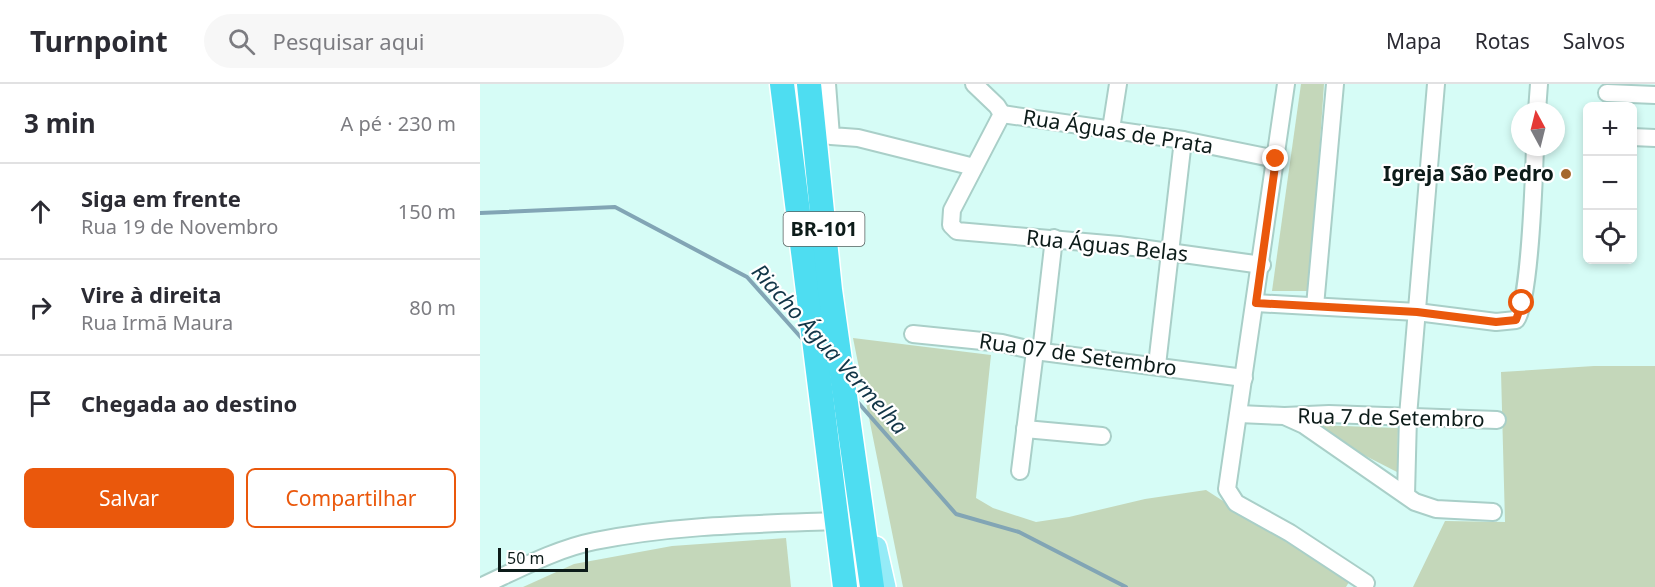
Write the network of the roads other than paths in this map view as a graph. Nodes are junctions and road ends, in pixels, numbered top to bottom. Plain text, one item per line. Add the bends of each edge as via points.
1 (782, 84) edge
2 (809, 84) edge
3 (827, 84) edge
4 (974, 84) edge
5 (1118, 84) edge
6 (1286, 84) edge
7 (1335, 84) edge
8 (1436, 84) edge
9 (1539, 84) edge
10 (1607, 95) edge
11 (1655, 95) edge
12 (1538, 102) edge
13 (1002, 114) junction
14 (1111, 129) junction
15 (1637, 136) edge
16 (1655, 138) edge
17 (1183, 140) junction
18 (1534, 156) edge
19 (1276, 159) junction
20 (974, 167) junction
21 (1054, 238) junction
22 (1172, 251) junction
23 (1262, 265) junction
24 (1256, 303) junction
25 (1315, 306) junction
26 (1417, 312) junction
27 (913, 334) dead end
28 (1038, 352) junction
29 (1157, 365) junction
30 (1244, 378) junction
31 (1239, 414) junction
32 (1284, 416) junction
33 (1408, 416) junction
34 (1497, 420) dead end
35 (1025, 429) junction
36 (1102, 436) dead end
37 (854, 454) junction
38 (1020, 471) dead end
39 (1406, 495) junction
40 (1493, 512) dead end
41 (836, 521) junction
42 (840, 549) junction
43 (1366, 583) dead end
44 (480, 587) edge
45 (838, 587) edge
46 (845, 587) edge
47 (872, 587) edge
48 (885, 587) edge

1 - 41 highway, BR-101
2 - 37 highway, BR-101
3 - 20 street via 831,136 858,138
4 - 13 street, Rua Águas de Prata
5 - 14 street
6 - 19 street
7 - 25 street
8 - 26 street
9 - 12 street
10 - 11 street
13 - 14 street, Rua Águas de Prata
13 - 20 street
14 - 17 street, Rua Águas de Prata
15 - 16 street
17 - 19 street, Rua Águas de Prata
17 - 22 street
18 - 26 street via 1525,287 1516,320 1496,322
19 - 23 street
20 - 21 street, Rua Águas Belas via 952,210 953,228 973,233
21 - 22 street, Rua Águas Belas
21 - 28 street
22 - 23 street, Rua Águas Belas
22 - 29 street
23 - 24 street
24 - 25 street
24 - 30 street
25 - 26 street
26 - 33 street
27 - 28 street, Rua 07 de Setembro via 1002,343
28 - 29 street, Rua 07 de Setembro
28 - 35 street
29 - 30 street, Rua 07 de Setembro
30 - 31 street
31 - 32 street, Rua 7 de Setembro
31 - 43 street via 1227,489 1236,503
32 - 33 street, Rua 7 de Setembro
32 - 39 street via 1304,425
33 - 34 street, Rua 7 de Setembro
33 - 39 street
35 - 36 street
35 - 38 street
37 - 47 highway, BR-101
37 - 48 main road
39 - 40 street via 1436,509
41 - 42 highway, BR-101
41 - 44 street via 678,529 593,542 549,556
42 - 45 main road
42 - 46 highway, BR-101

